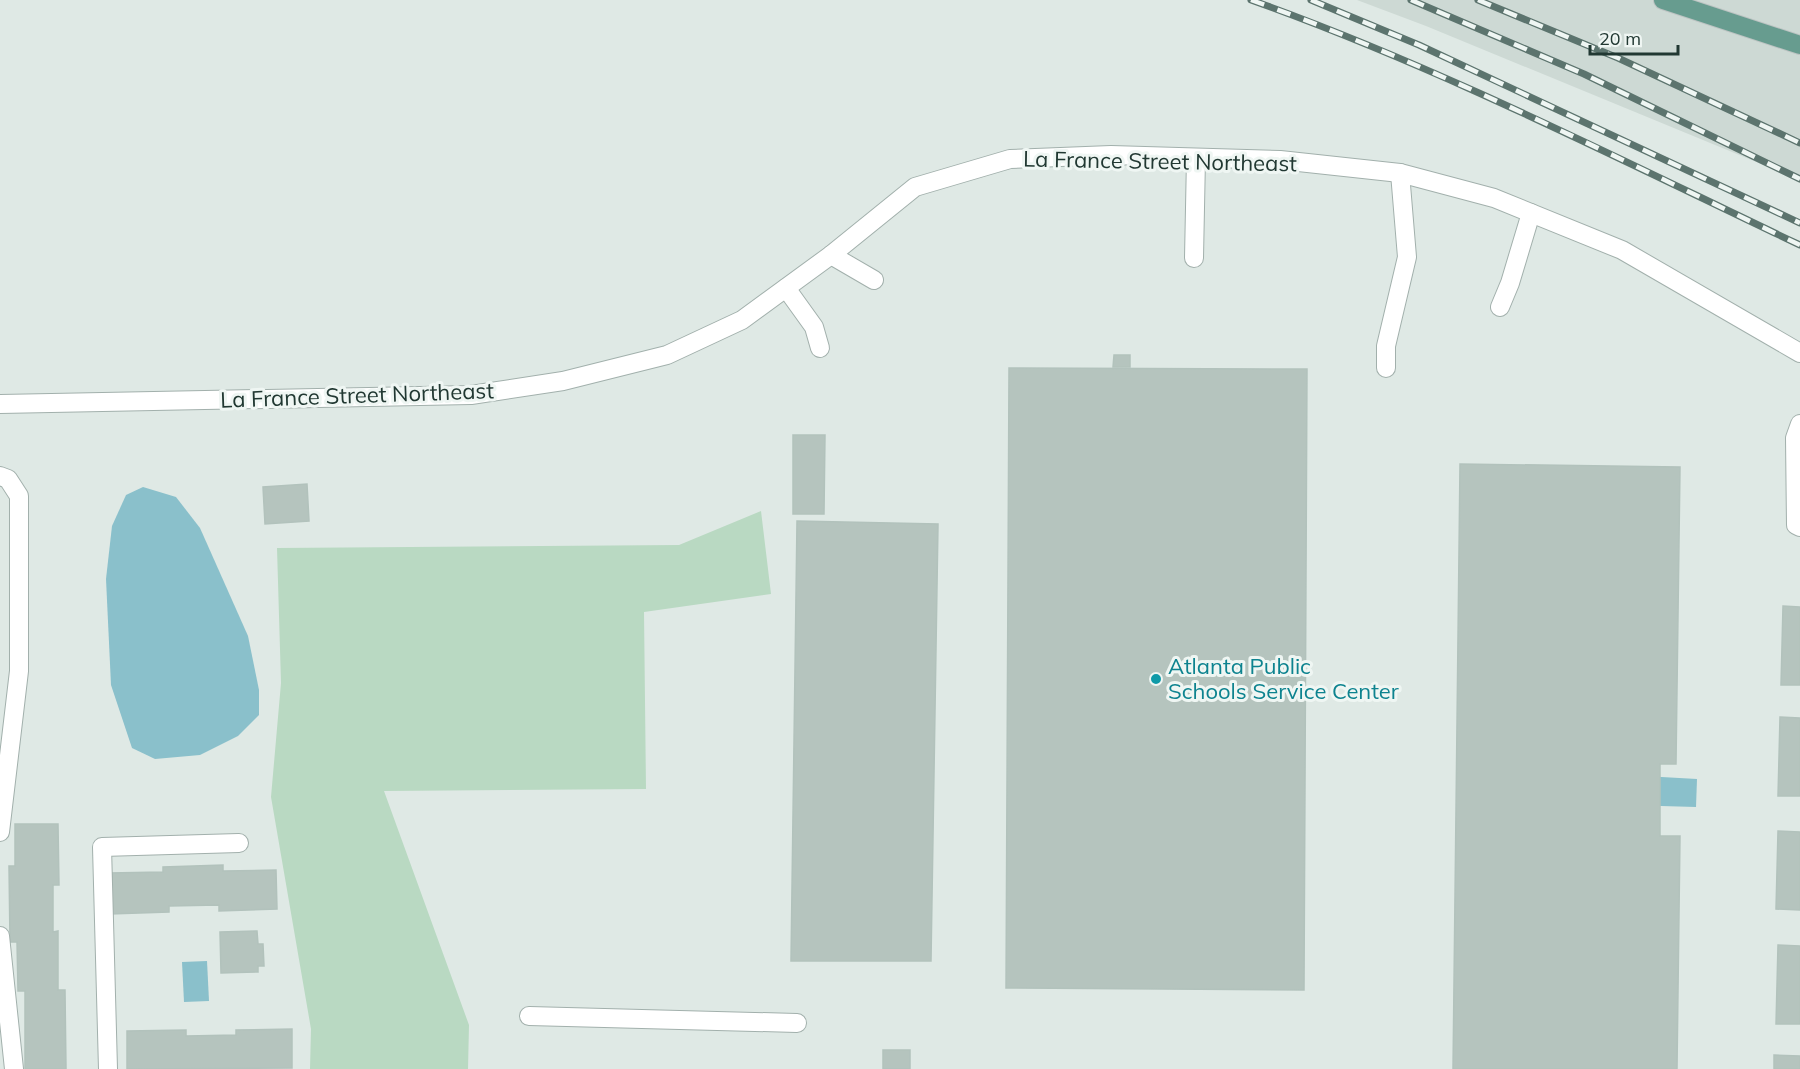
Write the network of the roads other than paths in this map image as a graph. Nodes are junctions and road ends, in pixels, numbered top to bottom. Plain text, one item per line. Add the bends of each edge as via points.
1 (1663, 0) edge
2 (1683, 3) edge
3 (1800, 45) edge
4 (1196, 158) junction
5 (1400, 173) junction
6 (1531, 213) junction
7 (831, 255) junction
8 (1194, 258) dead end
9 (874, 280) dead end
10 (786, 288) junction
11 (1500, 307) dead end
12 (820, 348) dead end
13 (1800, 353) edge
14 (1386, 368) dead end
15 (0, 404) edge
16 (1800, 424) edge
17 (0, 476) edge
18 (1800, 527) edge
19 (0, 832) edge
20 (239, 843) dead end
21 (0, 936) edge
22 (529, 1016) dead end
23 (797, 1023) dead end
24 (14, 1069) edge
25 (108, 1069) edge

1 - 2 main road
2 - 3 main road
4 - 5 street, La France Street Northeast via 1280,160
4 - 7 street, La France Street Northeast via 1111,155 1010,159 915,188
4 - 8 street
5 - 6 street, La France Street Northeast via 1494,198
5 - 14 street via 1407,257 1386,345
6 - 11 street
6 - 13 street, La France Street Northeast via 1622,250
7 - 9 street
7 - 10 street, La France Street Northeast
10 - 12 street via 814,327
10 - 15 street, La France Street Northeast via 742,320 667,355 563,381 471,395
16 - 18 street via 1795,438 1796,525
17 - 19 street via 8,479 19,496 19,671
20 - 25 street via 102,847
21 - 24 street
22 - 23 street

